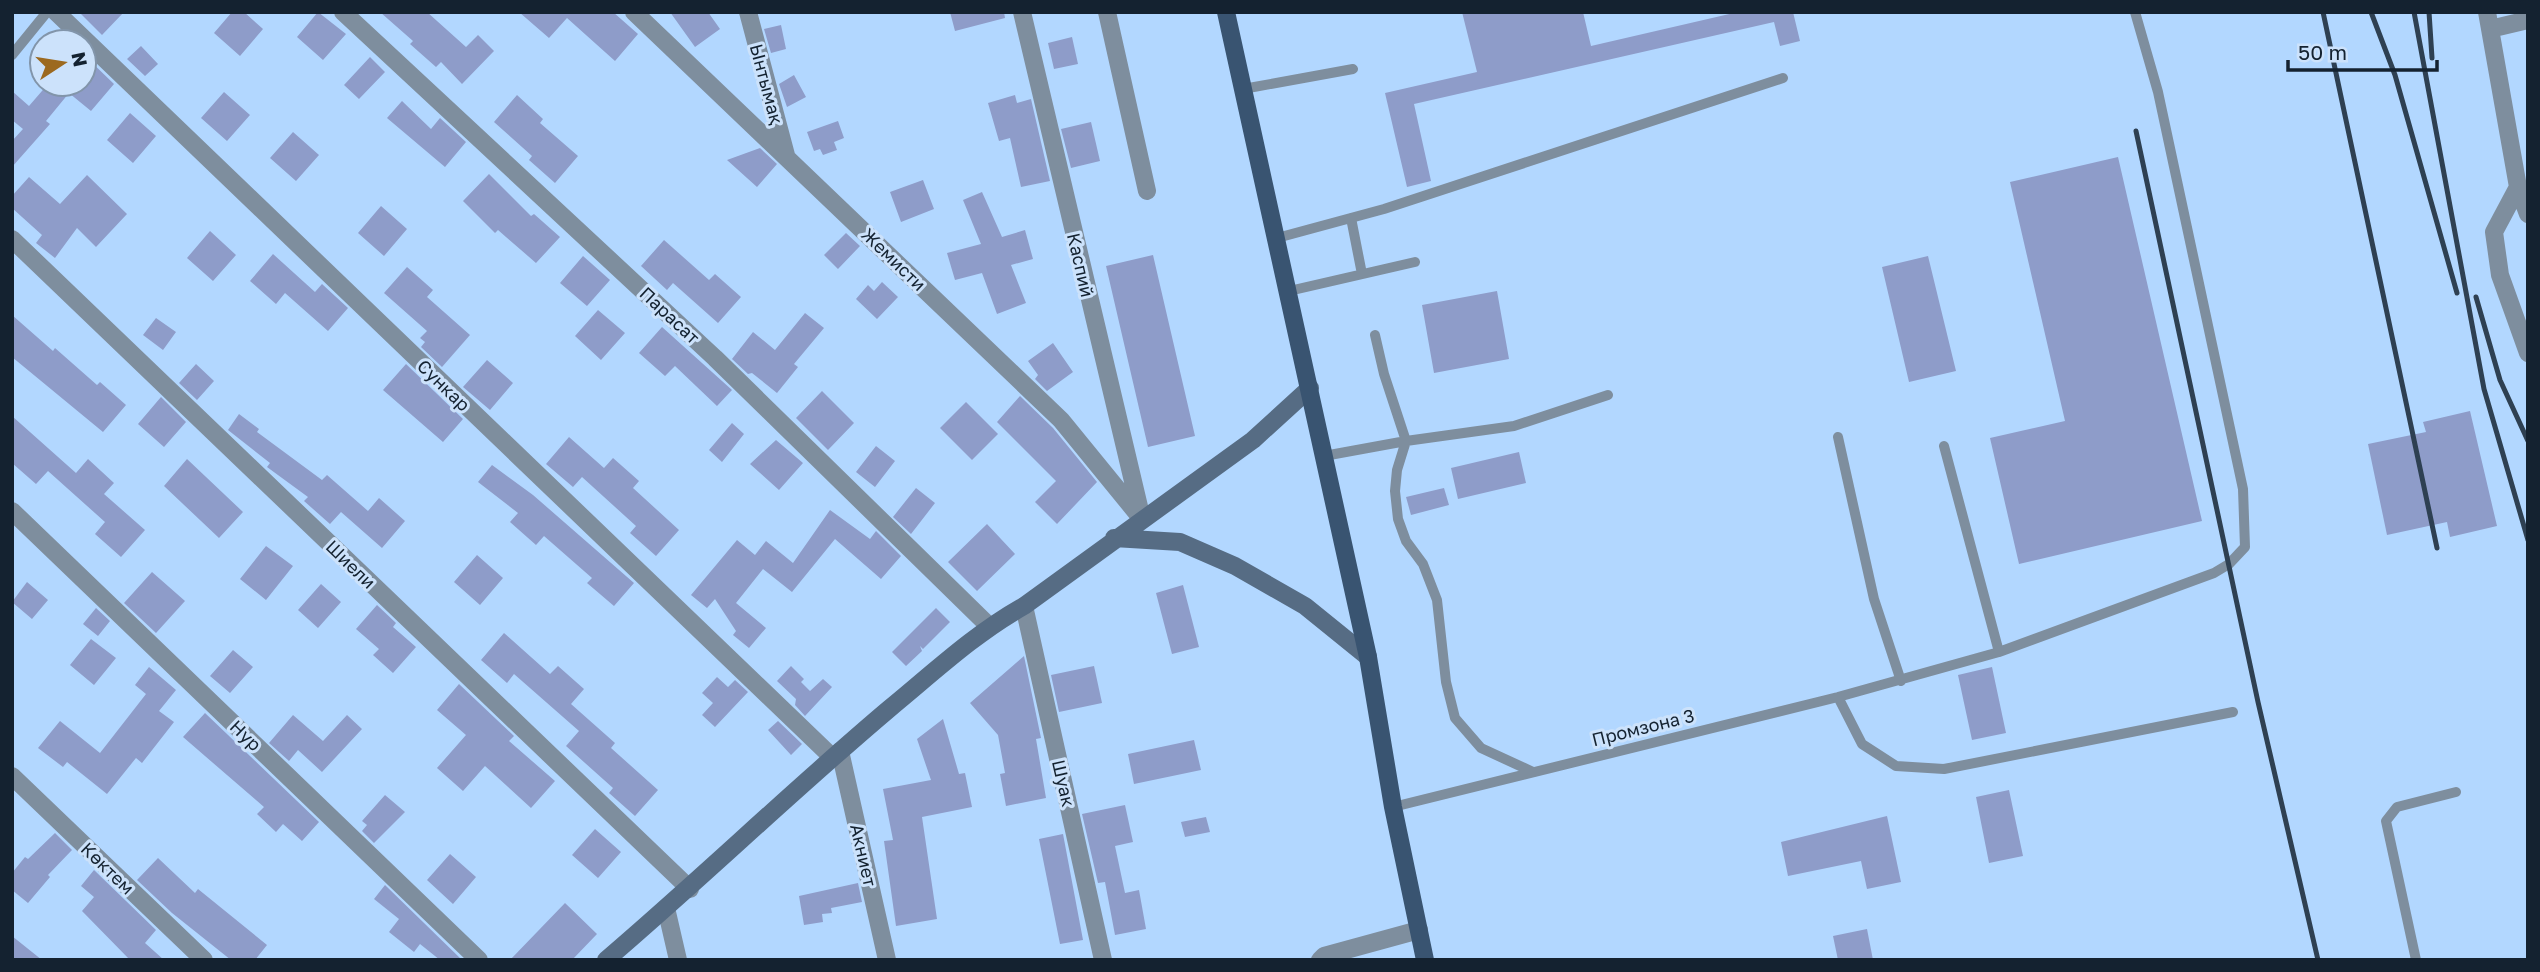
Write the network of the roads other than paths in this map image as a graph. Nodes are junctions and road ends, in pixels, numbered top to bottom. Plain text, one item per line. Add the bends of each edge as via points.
1 (47, 12) edge
2 (56, 12) edge
3 (343, 12) edge
4 (635, 12) edge
5 (748, 12) edge
6 (1022, 12) edge
7 (1107, 12) edge
8 (2135, 12) edge
9 (1227, 13) edge
10 (2489, 20) edge
11 (2528, 20) edge
12 (12, 55) edge
13 (1353, 69) dead end
14 (1783, 78) dead end
15 (1243, 89) junction
16 (786, 155) junction
17 (2518, 187) junction
18 (1147, 191) dead end
19 (2528, 214) edge
20 (1351, 218) junction
21 (1277, 238) junction
22 (12, 239) edge
23 (1415, 262) dead end
24 (1362, 274) junction
25 (1289, 291) junction
26 (1375, 335) dead end
27 (2528, 353) edge
28 (1310, 388) junction
29 (1608, 395) dead end
30 (1838, 437) dead end
31 (1406, 441) junction
32 (1944, 446) dead end
33 (1324, 456) junction
34 (12, 511) edge
35 (1141, 518) junction
36 (1114, 538) junction
37 (1024, 606) junction
38 (989, 626) junction
39 (1998, 652) junction
40 (1368, 657) junction
41 (1901, 681) junction
42 (1838, 697) junction
43 (2233, 712) dead end
44 (836, 754) junction
45 (1533, 772) junction
46 (12, 775) edge
47 (2456, 792) dead end
48 (1393, 807) junction
49 (690, 889) junction
50 (666, 908) junction
51 (1419, 930) junction
52 (204, 960) edge
53 (479, 960) edge
54 (607, 960) edge
55 (678, 960) edge
56 (887, 960) edge
57 (1103, 960) edge
58 (1320, 960) edge
59 (1425, 960) edge
60 (2416, 960) edge

1 - 12 lane
2 - 44 street, Сункар
3 - 38 street, Парасат via 715,358
4 - 16 street, Жемисти
5 - 16 street, Ынтымақ
6 - 35 street, Каспий
7 - 18 street
8 - 39 lane, Промзона 3 via 2158,92 2243,489 2245,547 2214,573
9 - 15 main road
10 - 11 street
10 - 17 street
13 - 15 lane
14 - 20 lane
15 - 21 main road
16 - 35 street, Жемисти via 1061,420
17 - 19 street
17 - 27 street via 2494,232 2500,275
20 - 21 lane
20 - 24 lane
21 - 25 main road
22 - 49 street, Шиели
23 - 24 lane
24 - 25 lane
25 - 28 main road
26 - 31 lane
28 - 33 main road
28 - 35 street via 1253,440
29 - 31 lane via 1514,426
30 - 41 lane via 1874,600
31 - 33 lane
31 - 45 lane via 1397,470 1398,519 1437,600 1455,718 1480,748
32 - 39 lane
33 - 40 main road
34 - 53 street, Нур
35 - 36 street
36 - 37 street
36 - 40 street via 1180,542 1235,566 1305,606
37 - 38 street
37 - 57 street, Шуак
38 - 44 street
39 - 41 lane, Промзона 3
40 - 48 main road
41 - 42 lane, Промзона 3
42 - 43 lane via 1862,744 1896,766 1944,769
42 - 45 lane, Промзона 3
44 - 49 street
44 - 56 street, Акниет
45 - 48 lane, Промзона 3
46 - 52 street, Көктем
47 - 60 lane via 2397,807 2386,821
48 - 51 main road
49 - 50 street
50 - 54 street
50 - 55 street
51 - 58 street
51 - 59 main road

